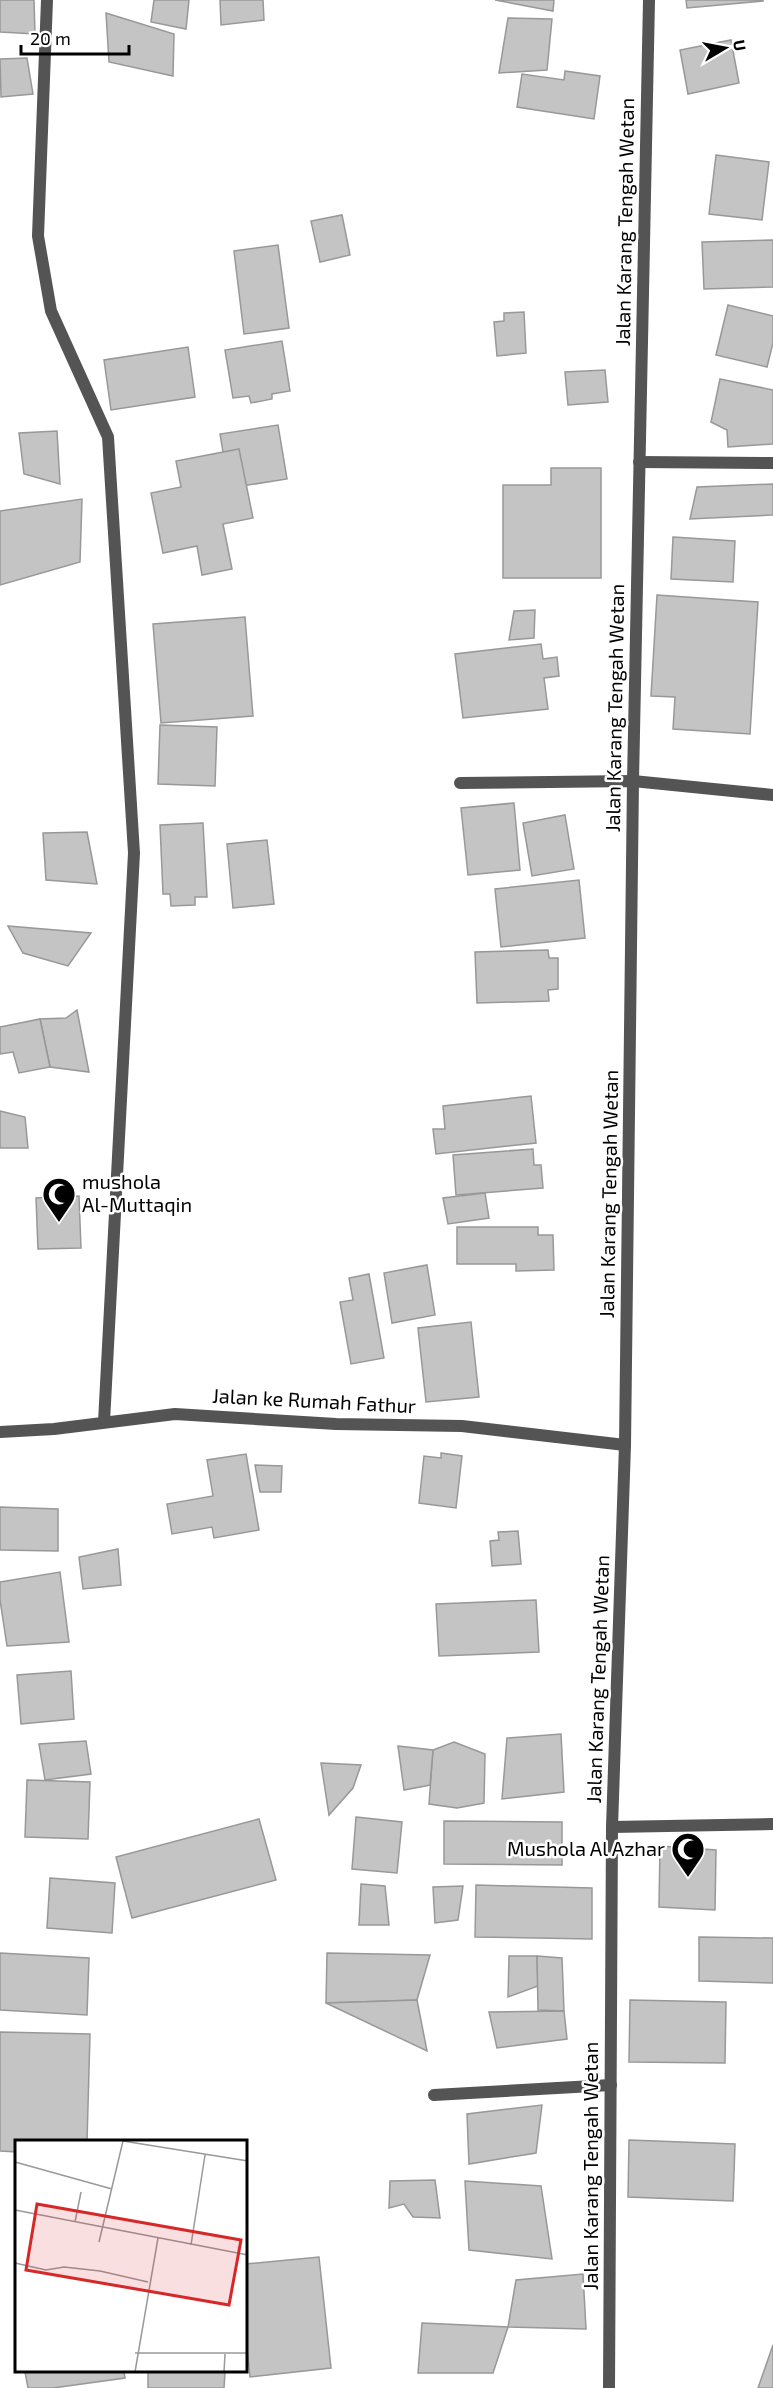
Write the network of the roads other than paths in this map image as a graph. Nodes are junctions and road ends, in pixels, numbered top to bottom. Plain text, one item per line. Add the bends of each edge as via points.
1 (47, 0) edge
2 (649, 0) edge
3 (639, 462) junction
4 (773, 463) edge
5 (633, 781) junction
6 (460, 783) dead end
7 (773, 795) edge
8 (104, 1422) junction
9 (0, 1432) edge
10 (626, 1445) junction
11 (773, 1824) edge
12 (612, 1827) junction
13 (611, 2085) junction
14 (434, 2095) dead end
15 (609, 2388) edge

1 - 8 street via 38,236 51,311 108,437 134,853
2 - 3 street, Jalan Karang Tengah Wetan
3 - 4 street
3 - 5 street, Jalan Karang Tengah Wetan
5 - 6 street
5 - 7 street
5 - 10 street, Jalan Karang Tengah Wetan
8 - 9 street, Jalan ke Rumah Fathur
8 - 10 street, Jalan ke Rumah Fathur via 175,1414 336,1424 462,1426
10 - 12 street, Jalan Karang Tengah Wetan
11 - 12 street
12 - 13 street, Jalan Karang Tengah Wetan
13 - 14 street
13 - 15 street, Jalan Karang Tengah Wetan

